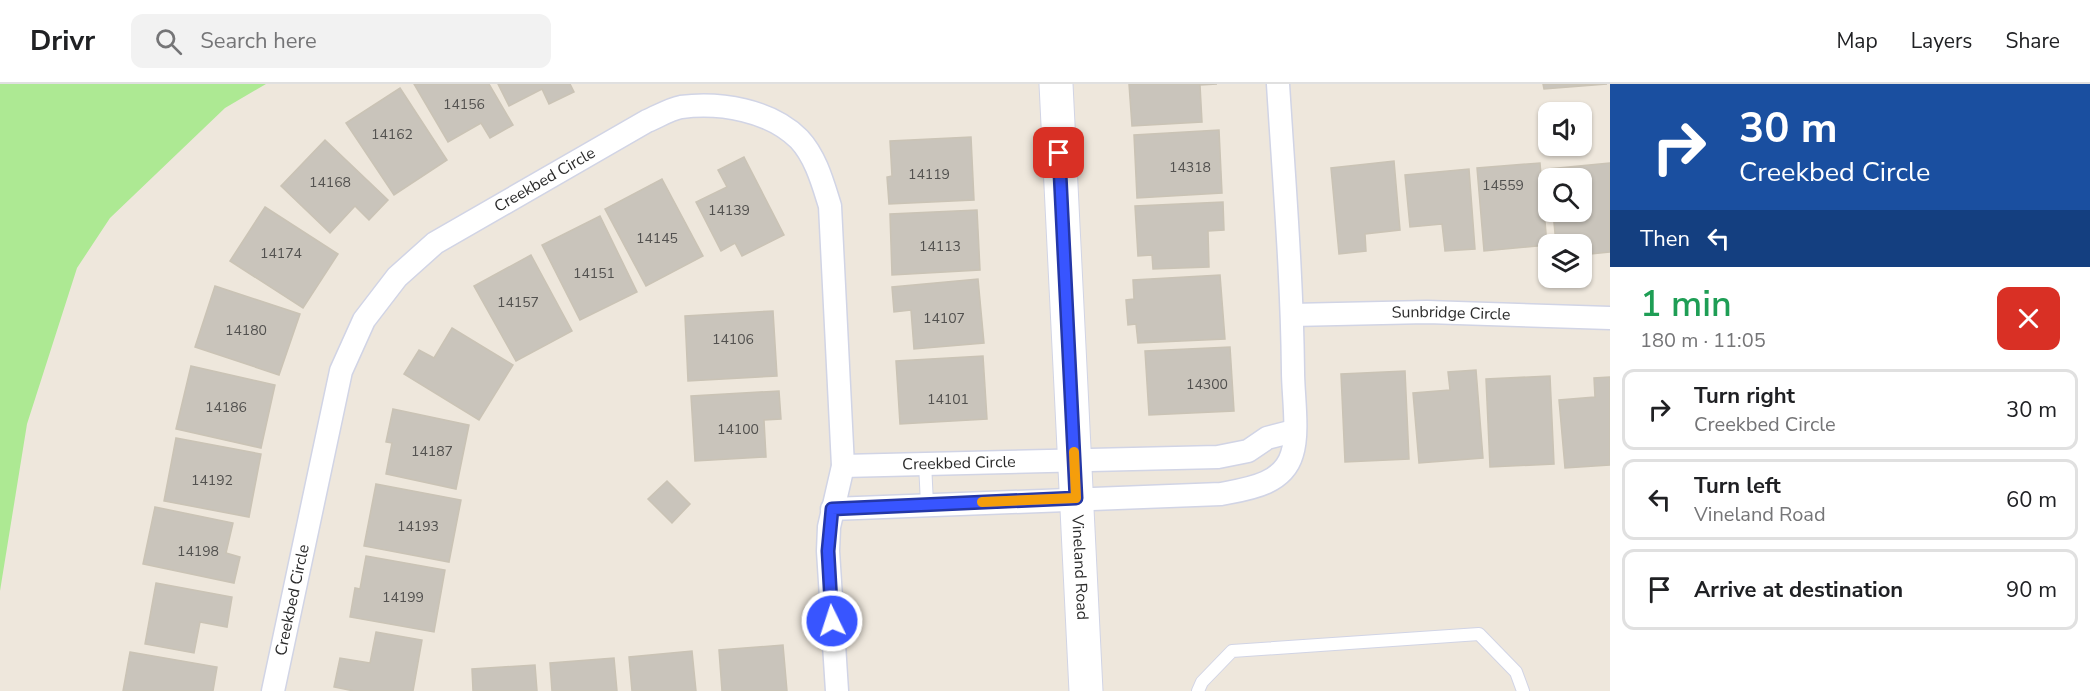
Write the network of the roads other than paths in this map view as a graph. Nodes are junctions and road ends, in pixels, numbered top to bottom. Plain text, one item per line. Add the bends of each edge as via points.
1 (1056, 84) edge
2 (1278, 84) edge
3 (1292, 315) junction
4 (1610, 318) edge
5 (1294, 431) junction
6 (1218, 457) junction
7 (1074, 459) junction
8 (925, 463) junction
9 (843, 466) junction
10 (1221, 494) junction
11 (1076, 498) junction
12 (927, 504) junction
13 (832, 509) junction
14 (273, 691) edge
15 (837, 691) edge
16 (1086, 691) edge
17 (1198, 691) edge
18 (1523, 691) edge

1 - 7 main road, Vineland Road
2 - 3 street
3 - 4 street, Sunbridge Circle via 1427,312
3 - 5 street
5 - 6 street via 1267,438 1248,451
5 - 10 street via 1292,455 1278,475 1262,486
6 - 7 street
6 - 10 street
7 - 8 street, Creekbed Circle
7 - 11 main road, Vineland Road
8 - 9 street, Creekbed Circle
8 - 12 lane
9 - 13 street, Creekbed Circle
9 - 14 street, Creekbed Circle via 830,206 820,173 799,139 763,116 722,106 679,107 647,121 435,243 397,277 364,320 341,371
10 - 11 street
11 - 12 street
11 - 16 main road, Vineland Road
12 - 13 street
13 - 15 street, Creekbed Circle via 828,551
17 - 18 lane via 1232,651 1479,634 1516,672

